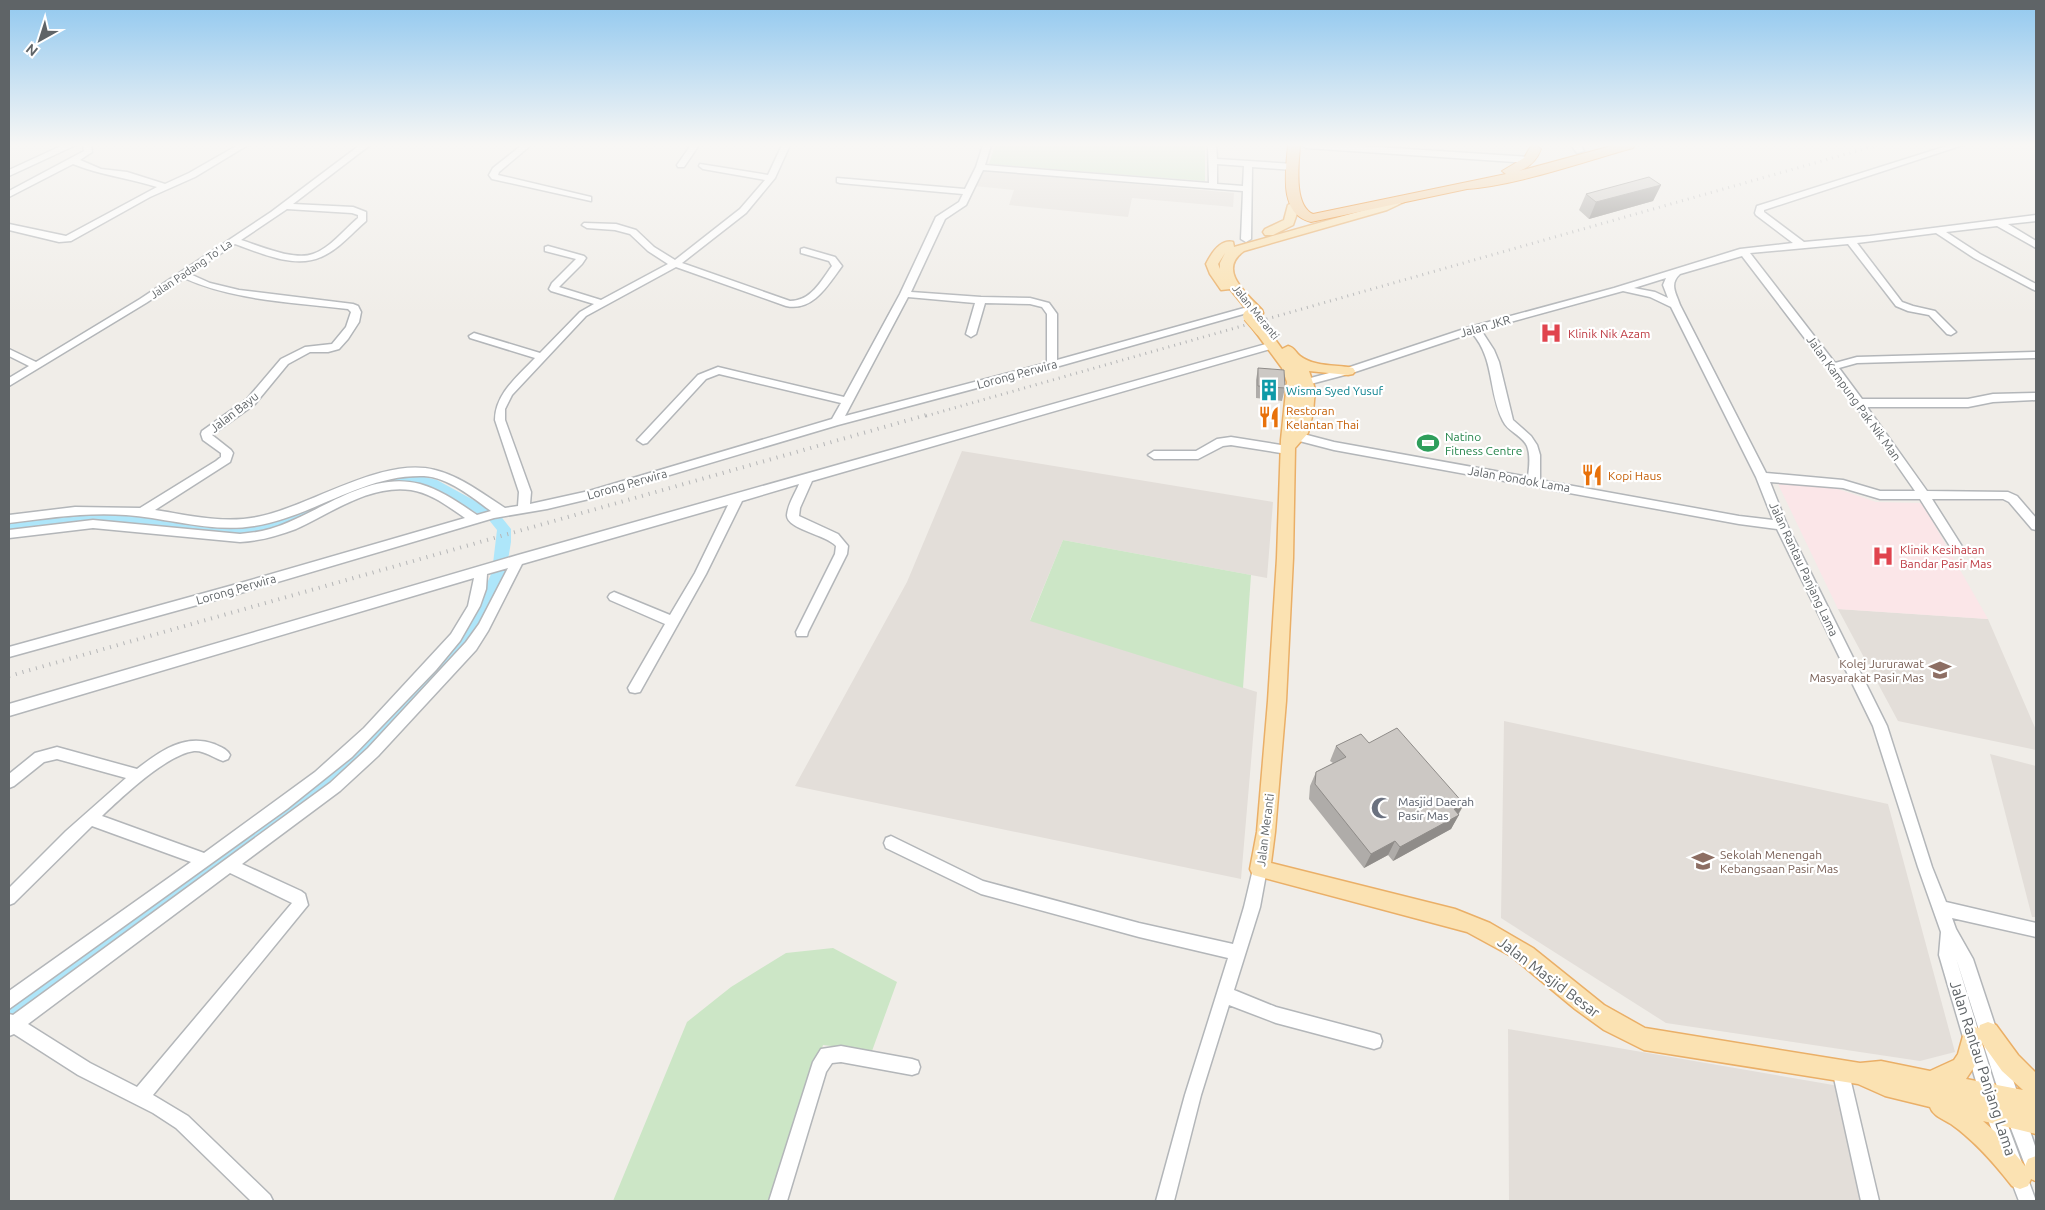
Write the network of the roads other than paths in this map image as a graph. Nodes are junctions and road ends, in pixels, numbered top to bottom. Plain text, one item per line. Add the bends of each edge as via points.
1 (139, 201) edge
2 (291, 201) edge
3 (751, 201) edge
4 (963, 201) edge
5 (1246, 201) edge
6 (1294, 201) edge
7 (1388, 201) edge
8 (1397, 201) edge
9 (1781, 201) edge
10 (1294, 205) junction
11 (285, 206) junction
12 (1316, 218) junction
13 (2036, 218) edge
14 (1331, 222) junction
15 (1999, 223) junction
16 (587, 225) dead end
17 (9, 227) edge
18 (1938, 231) junction
19 (1246, 239) junction
20 (233, 240) junction
21 (1851, 240) junction
22 (1801, 244) junction
23 (2036, 245) edge
24 (548, 249) dead end
25 (804, 251) dead end
26 (1744, 251) junction
27 (675, 264) junction
28 (1218, 264) junction
29 (1678, 271) junction
30 (183, 274) junction
31 (2036, 288) edge
32 (1617, 290) junction
33 (905, 294) junction
34 (981, 300) junction
35 (601, 303) junction
36 (1675, 305) junction
37 (1250, 313) junction
38 (1265, 328) junction
39 (1474, 329) junction
40 (1951, 332) dead end
41 (971, 334) dead end
42 (474, 336) dead end
43 (1273, 345) junction
44 (9, 352) edge
45 (2036, 356) edge
46 (542, 357) junction
47 (1295, 359) junction
48 (1052, 365) junction
49 (36, 366) junction
50 (1832, 367) junction
51 (1348, 371) junction
52 (1300, 382) junction
53 (9, 383) edge
54 (2036, 396) edge
55 (847, 401) junction
56 (1860, 403) junction
57 (836, 422) junction
58 (643, 440) dead end
59 (1290, 442) junction
60 (1154, 455) dead end
61 (807, 477) junction
62 (1762, 477) junction
63 (1534, 481) junction
64 (1924, 494) junction
65 (738, 497) junction
66 (524, 507) junction
67 (142, 512) junction
68 (498, 513) junction
69 (9, 518) edge
70 (477, 518) junction
71 (1781, 525) junction
72 (2036, 526) edge
73 (9, 534) edge
74 (1957, 548) dead end
75 (513, 562) junction
76 (484, 570) junction
77 (614, 597) dead end
78 (673, 622) junction
79 (802, 632) dead end
80 (9, 652) edge
81 (635, 688) dead end
82 (9, 710) edge
83 (223, 754) dead end
84 (137, 775) junction
85 (9, 782) edge
86 (91, 818) junction
87 (891, 843) dead end
88 (205, 860) junction
89 (230, 866) junction
90 (1260, 870) junction
91 (9, 898) edge
92 (1942, 908) junction
93 (2036, 930) edge
94 (1237, 953) junction
95 (1226, 995) junction
96 (9, 1001) edge
97 (10, 1024) edge
98 (1981, 1035) junction
99 (1374, 1041) dead end
100 (912, 1067) dead end
101 (1850, 1071) junction
102 (1926, 1087) junction
103 (2036, 1088) edge
104 (140, 1097) junction
105 (2036, 1104) edge
106 (2009, 1109) edge
107 (2032, 1172) edge
108 (264, 1201) edge
109 (778, 1201) edge
110 (1165, 1201) edge
111 (1870, 1201) edge
112 (2028, 1201) edge

1 - 17 street via 68,239
2 - 11 street, Jalan Padang To' La
3 - 27 street
4 - 33 street via 941,217
5 - 19 street
6 - 10 highway
7 - 12 highway
8 - 14 main road
9 - 22 street via 1760,208 1759,213
10 - 12 highway via 1302,215
10 - 19 main road via 1289,222
11 - 20 street, Jalan Padang To' La
11 - 20 street via 353,210 363,214 363,218 323,252 310,258 276,254
12 - 14 highway
13 - 15 street, Jalan JKR
14 - 28 main road via 1240,248
15 - 18 street, Jalan JKR
15 - 23 street
16 - 27 street via 633,232 651,249
18 - 21 street, Jalan JKR
18 - 31 street
19 - 28 main road via 1218,253
20 - 30 street, Jalan Padang To' La
21 - 22 street, Jalan JKR
21 - 40 street via 1899,304 1911,310 1932,313
22 - 26 street, Jalan JKR
24 - 35 street via 580,258 554,289
25 - 27 street via 832,259 837,266 813,297 798,305
26 - 29 street, Jalan JKR
26 - 50 street, Jalan Kampung Pak Nik Man
27 - 35 street
28 - 37 main road, Jalan Meranti
29 - 32 street, Jalan JKR
29 - 36 street, Jalan Rantau Panjang Lama via 1668,285
30 - 49 street, Jalan Padang To' La via 143,302
30 - 67 street, Jalan Bayu via 223,290 350,306 358,312 336,346 308,350 291,358 272,372 257,396 209,430 207,437 227,453 220,464
32 - 36 street via 1642,291
32 - 39 street, Jalan JKR
33 - 34 street
33 - 55 street
34 - 41 street
34 - 48 street via 1030,301 1046,305 1052,314
35 - 46 street via 583,314
36 - 62 street, Jalan Rantau Panjang Lama
37 - 38 main road, Jalan Meranti, bridge
37 - 48 street, Lorong Perwira
38 - 43 main road, Jalan Meranti
38 - 47 main road, Jalan Meranti
39 - 51 street, Jalan JKR
39 - 63 street via 1492,358 1508,421 1533,448
42 - 46 street
43 - 52 main road, Jalan Meranti
43 - 61 street
44 - 49 street
45 - 50 street via 1857,360
46 - 66 street via 508,393 500,409 500,420 525,492
47 - 51 main road via 1314,368
47 - 52 main road, Jalan Meranti via 1301,367
48 - 57 street, Lorong Perwira
49 - 53 street, Jalan Padang To' La
50 - 56 street, Jalan Kampung Pak Nik Man
51 - 52 street, Jalan JKR
52 - 59 main road, Jalan Meranti via 1306,413
54 - 56 street via 1968,403
55 - 57 street
55 - 58 street via 718,370 702,378
56 - 64 street, Jalan Kampung Pak Nik Man
57 - 66 street, Lorong Perwira via 588,495
59 - 60 street, Jalan Pondok Lama via 1231,441 1221,442 1202,454
59 - 63 street, Jalan Pondok Lama via 1328,445
59 - 90 main road, Jalan Meranti via 1277,701
61 - 65 street
61 - 79 street via 792,512 793,518 804,526 837,538 842,546
62 - 64 street via 1843,484 1880,496
62 - 71 street, Jalan Rantau Panjang Lama
63 - 71 street, Jalan Pondok Lama
64 - 72 street via 2008,496
64 - 74 street, Jalan Kampung Pak Nik Man
65 - 75 street
65 - 78 street
66 - 68 street, Lorong Perwira
67 - 68 street via 214,522 253,522 290,512 349,486 384,475 427,472 465,489
67 - 69 street via 86,509
68 - 70 street, Lorong Perwira
70 - 73 street via 433,493 408,485 394,485 256,537 93,524
70 - 80 street, Lorong Perwira
71 - 92 street, Jalan Rantau Panjang Lama via 1880,726 1925,867
75 - 76 street
75 - 89 street via 484,627 471,646 380,745 335,787
76 - 82 street
76 - 88 street via 478,596 451,642 356,745
77 - 78 street
78 - 81 street
83 - 84 street via 193,745 162,758
84 - 85 street via 57,753 40,757
84 - 86 street
86 - 88 street
86 - 91 street
87 - 94 street via 981,887 1130,928
88 - 96 street
89 - 97 street
89 - 104 street via 296,896 300,905
90 - 94 street, Jalan Meranti
90 - 101 main road, Jalan Masjid Besar via 1476,926 1524,954 1608,1020 1644,1039
92 - 93 street
92 - 98 street, Jalan Rantau Panjang Lama via 1948,932 1965,959
94 - 95 street, Jalan Meranti
95 - 99 street via 1276,1015
95 - 110 street, Jalan Meranti via 1193,1095
97 - 104 street via 84,1069
98 - 102 main road via 1958,1072 1939,1076
98 - 103 main road
98 - 106 street, Jalan Rantau Panjang Lama
100 - 109 street via 841,1054 827,1056 819,1068
101 - 102 main road, Jalan Masjid Besar via 1884,1085
101 - 111 street
102 - 106 main road
102 - 107 main road
104 - 108 street via 182,1122
105 - 106 main road
106 - 107 street, Jalan Rantau Panjang Lama
107 - 112 street, Jalan Rantau Panjang Lama

